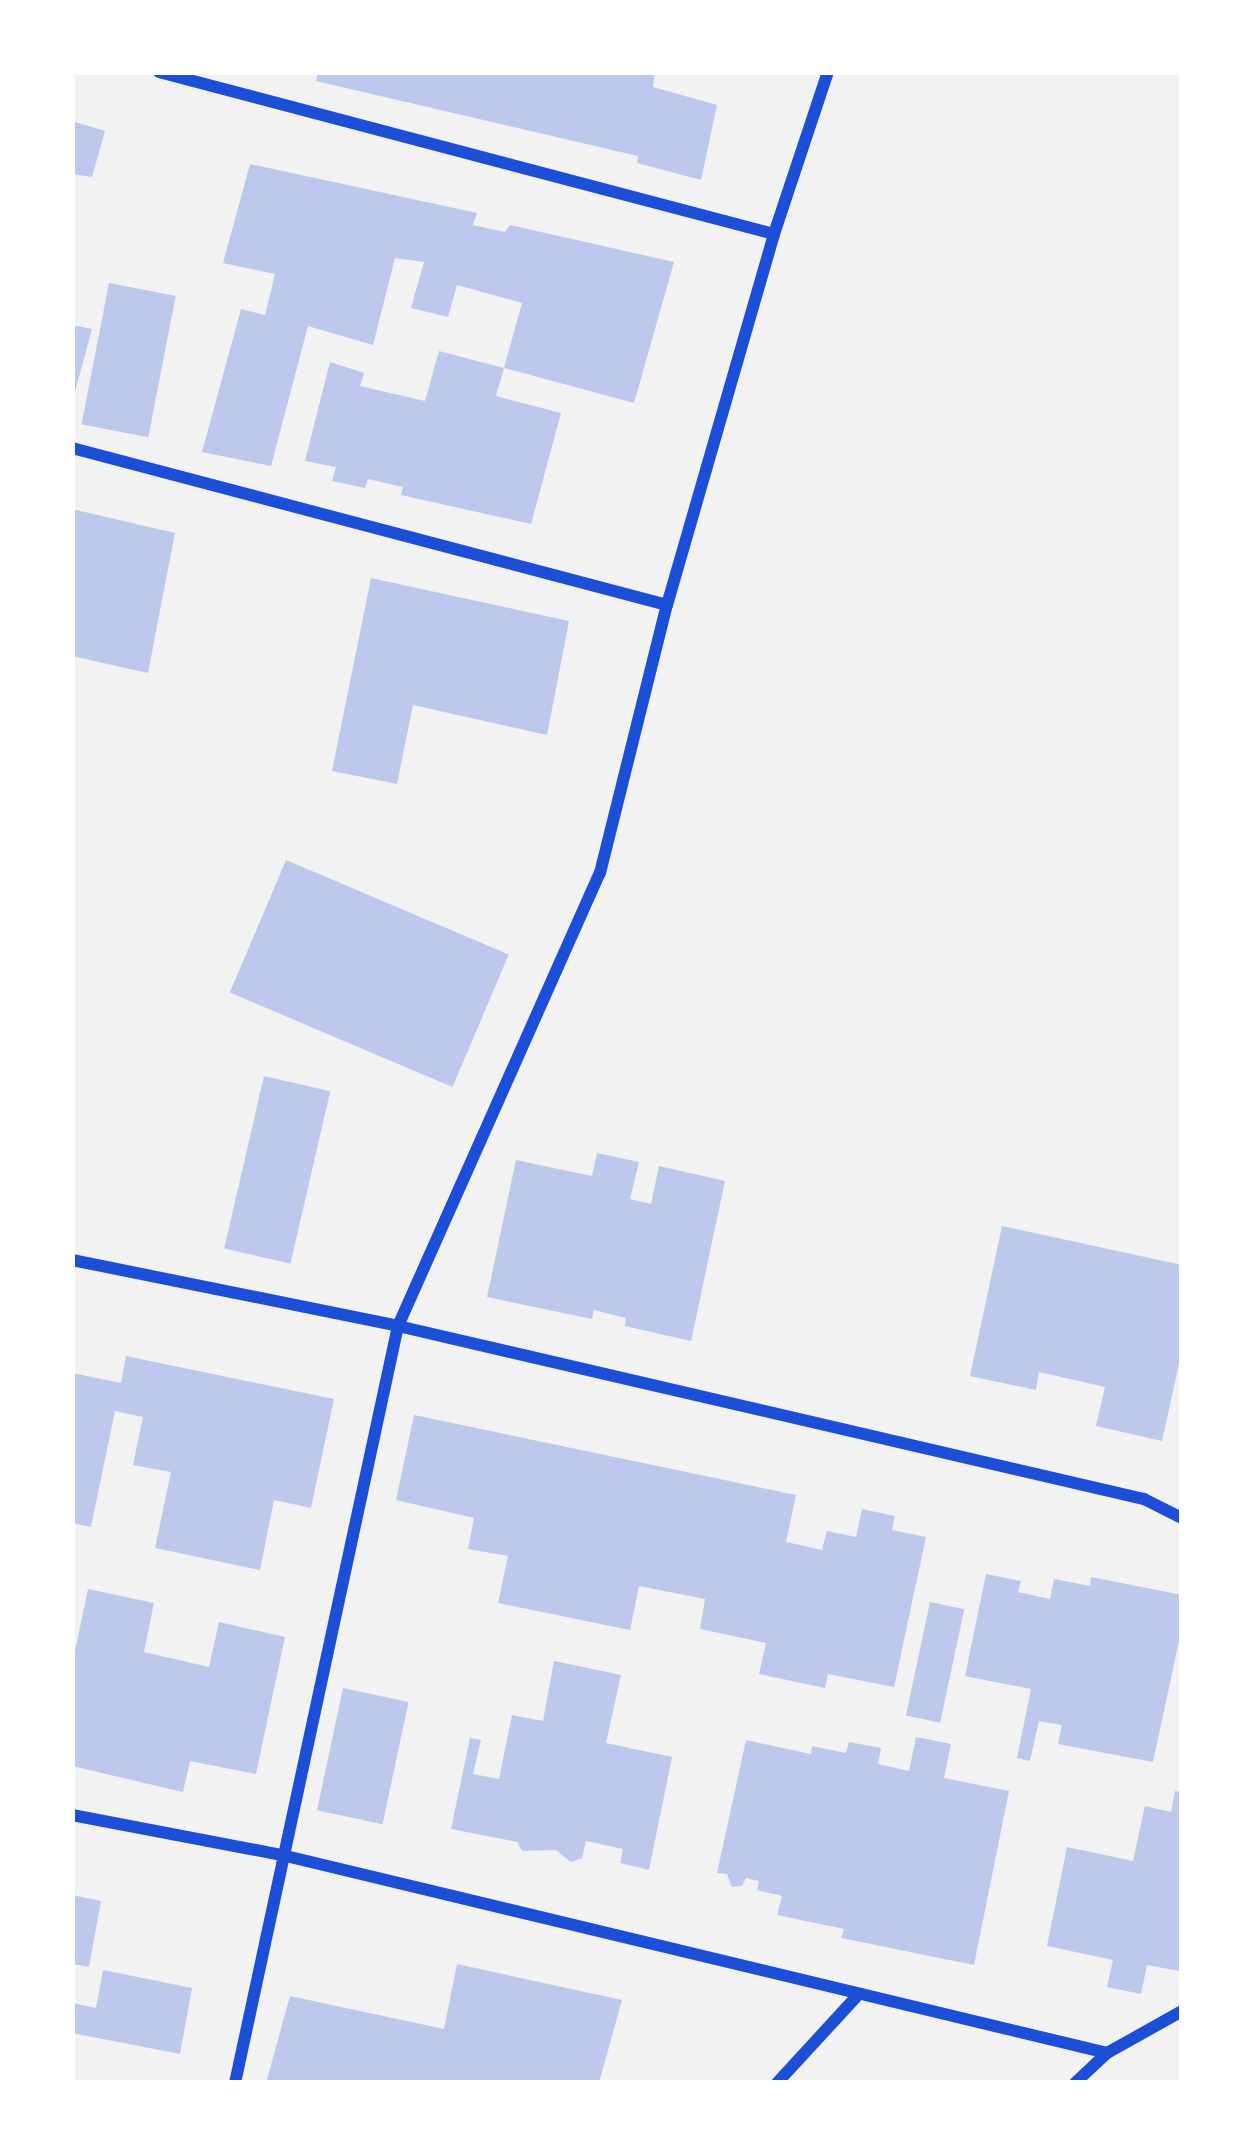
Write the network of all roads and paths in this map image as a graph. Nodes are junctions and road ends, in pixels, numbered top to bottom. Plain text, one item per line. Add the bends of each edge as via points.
1 (159, 72) edge
2 (828, 72) edge
3 (774, 234) junction
4 (72, 448) edge
5 (668, 605) junction
6 (72, 1260) edge
7 (398, 1326) junction
8 (1182, 1518) edge
9 (72, 1815) edge
10 (286, 1856) junction
11 (856, 1997) junction
12 (1182, 2012) edge
13 (1107, 2053) junction
14 (235, 2083) edge
15 (777, 2083) edge
16 (1075, 2083) edge

1 - 3 street
2 - 3 street
3 - 5 street
4 - 5 street
5 - 7 street via 599,873
6 - 7 street
7 - 8 street via 1144,1498
7 - 10 street
9 - 10 street
10 - 11 street
10 - 14 street
11 - 13 street
11 - 15 street
12 - 13 street
13 - 16 street

